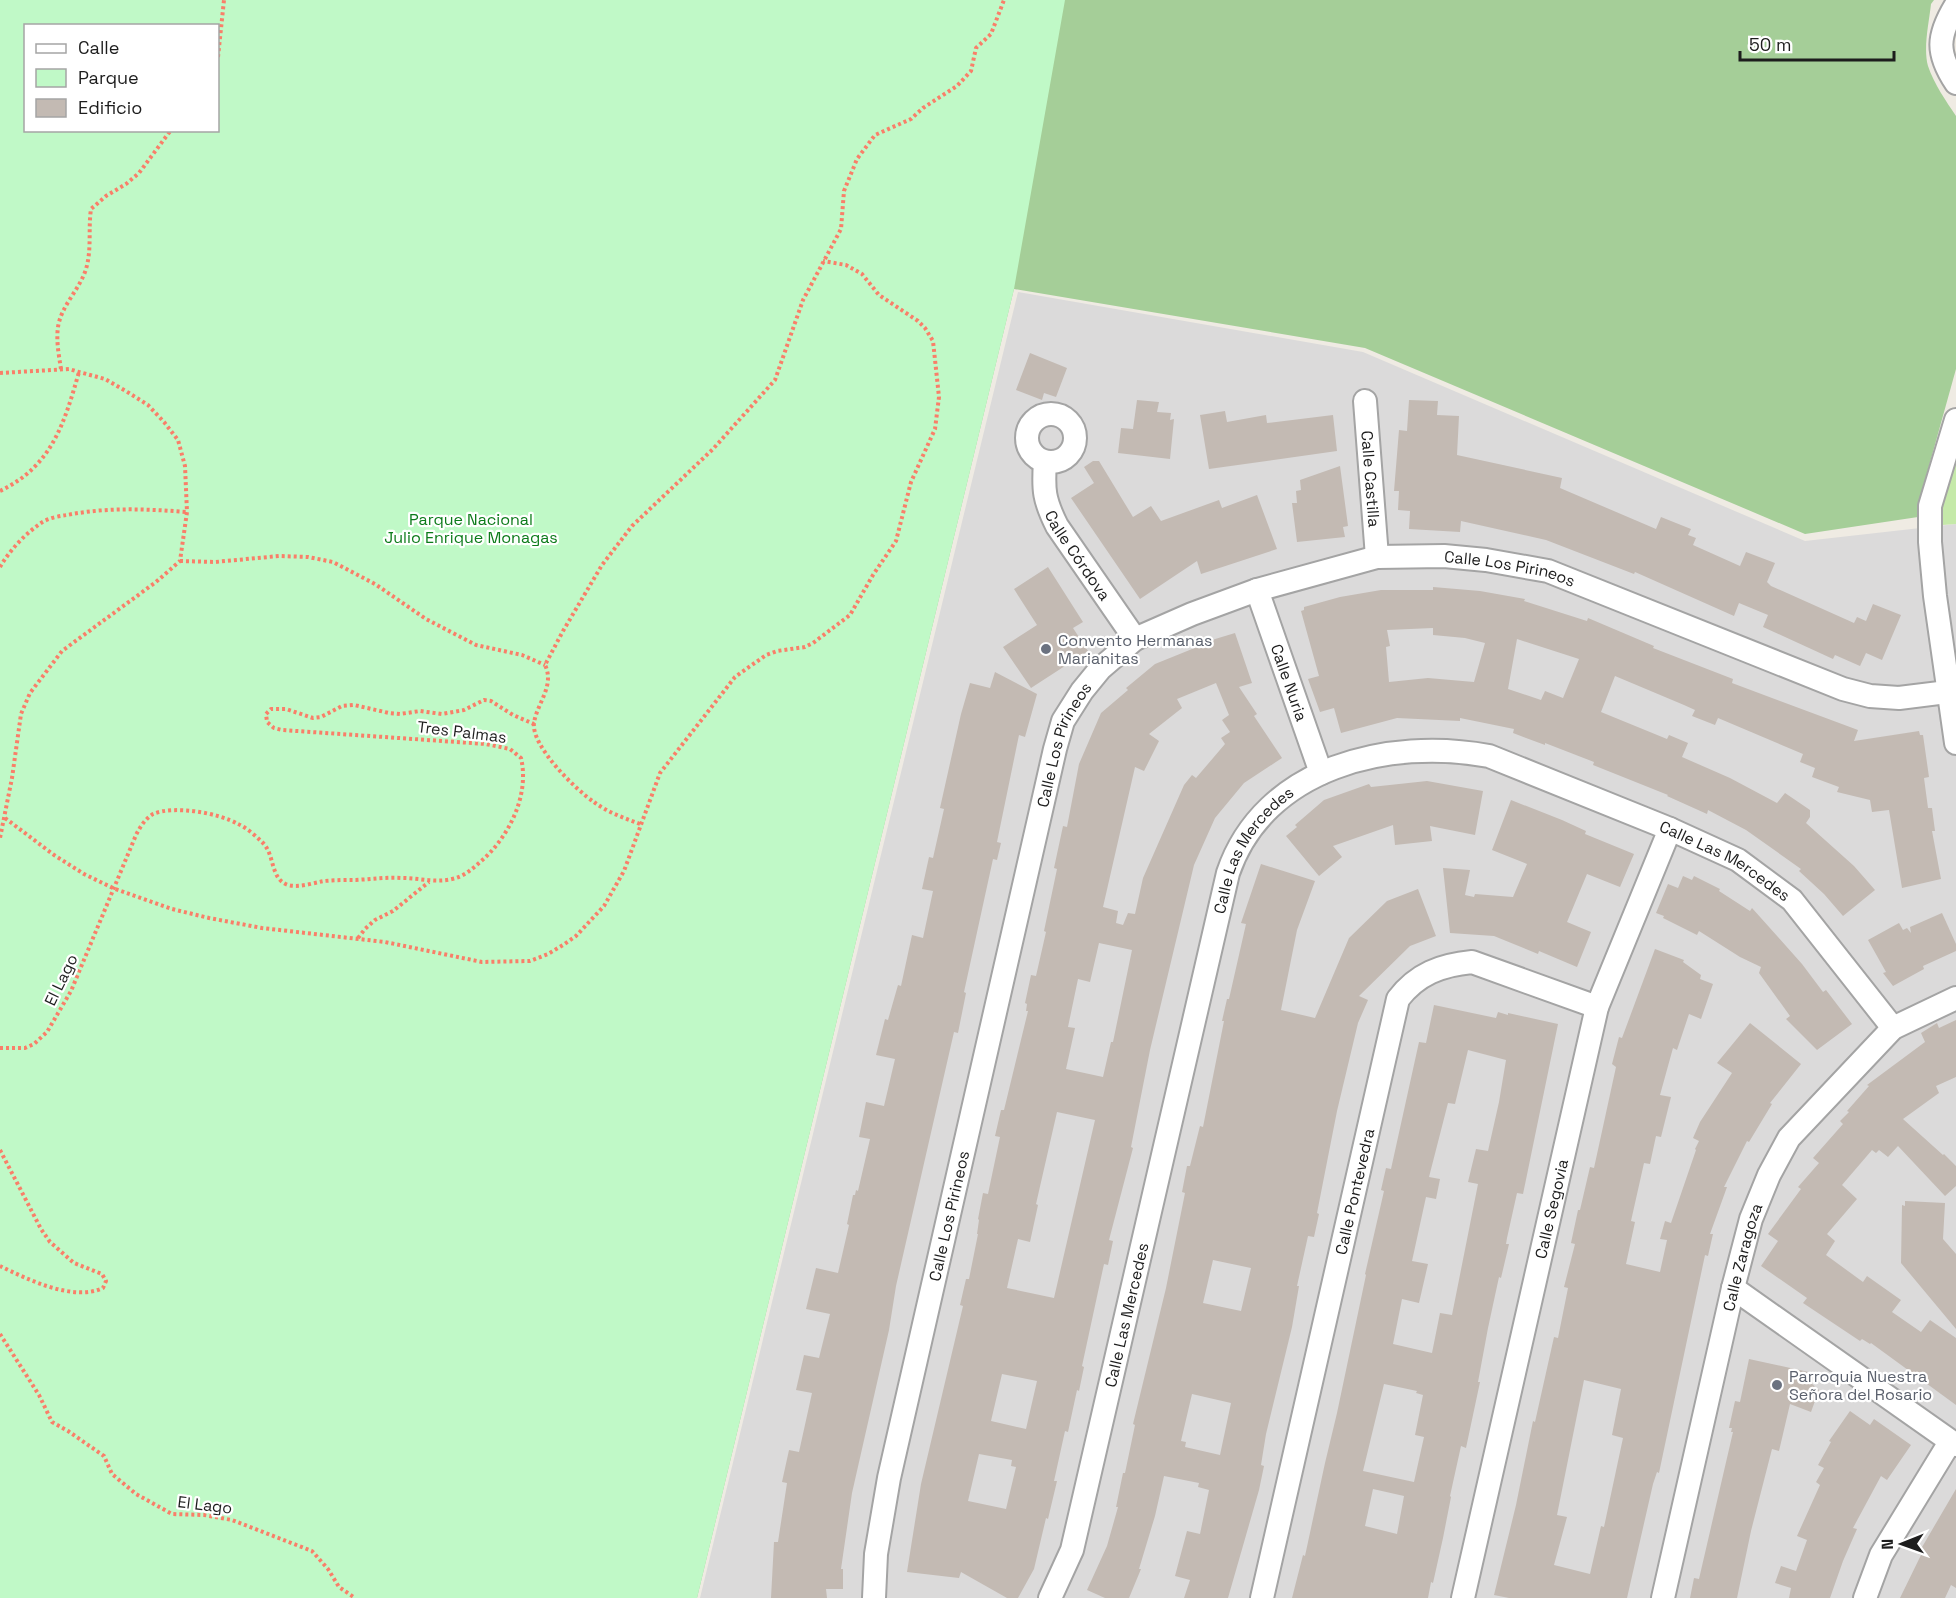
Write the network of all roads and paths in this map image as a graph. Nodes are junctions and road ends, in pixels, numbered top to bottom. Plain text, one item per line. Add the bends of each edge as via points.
1 (224, 0) edge
2 (1004, 0) edge
3 (1956, 5) edge
4 (219, 48) edge
5 (1956, 83) edge
6 (170, 132) edge
7 (823, 261) junction
8 (61, 369) junction
9 (79, 372) junction
10 (0, 374) edge
11 (1365, 401) dead end
12 (1956, 420) edge
13 (1045, 462) dead end
14 (0, 491) edge
15 (187, 512) junction
16 (1377, 556) junction
17 (180, 561) junction
18 (0, 567) edge
19 (1257, 590) junction
20 (1135, 639) junction
21 (545, 665) junction
22 (1952, 691) edge
23 (534, 724) junction
24 (1956, 743) edge
25 (1321, 773) junction
26 (5, 818) junction
27 (640, 824) junction
28 (1670, 829) junction
29 (0, 838) edge
30 (429, 881) junction
31 (115, 889) junction
32 (358, 938) junction
33 (1956, 998) edge
34 (1598, 1007) junction
35 (1893, 1028) junction
36 (0, 1048) edge
37 (0, 1150) edge
38 (0, 1266) edge
39 (1733, 1288) junction
40 (0, 1334) edge
41 (1953, 1444) edge
42 (355, 1598) edge
43 (874, 1598) edge
44 (1050, 1598) edge
45 (1262, 1598) edge
46 (1463, 1598) edge
47 (1663, 1598) edge
48 (1865, 1598) edge

1 - 4 path
2 - 7 path via 991,34 976,48 971,71 911,119 875,135 856,159 844,192 841,229
3 - 5 street via 1941,45 1944,64
6 - 8 path via 139,173 91,209 86,269 58,326
7 - 21 path via 803,300 775,380 713,448 632,526 602,566
7 - 27 path via 854,268 879,295 925,328 933,341 936,358 939,397 934,429 911,482 896,541 855,610 813,643 766,655 735,677 660,773
8 - 9 path
8 - 10 path
9 - 14 path via 53,445 31,472
9 - 15 path via 105,380 148,405 178,440 185,466
11 - 16 street, Calle Castilla
12 - 22 street via 1930,506 1934,585
13 - 20 street, Calle Córdova via 1045,499 1057,526
15 - 17 path
15 - 18 path via 96,509 42,521
16 - 19 street, Calle Los Pirineos
16 - 22 street, Calle Los Pirineos via 1454,557 1548,571 1844,690 1899,698
17 - 21 path via 308,556 333,562 476,645 522,655
17 - 26 path via 62,651 30,693 21,714
19 - 20 street, Calle Los Pirineos
19 - 25 street, Calle Nuria
20 - 43 street, Calle Los Pirineos via 1100,669 1082,691 1064,721 1055,749 889,1478 876,1554
21 - 23 path via 546,690
22 - 24 street
23 - 27 path via 539,742 569,781 594,803
23 - 30 path, Tres Palmas via 488,700 442,714 389,713 354,705 316,718 279,707 268,711 267,722 282,730 486,744 510,749 521,758 520,794 504,837 469,872 455,879
25 - 28 street, Calle Las Mercedes via 1392,752 1462,751 1489,756
25 - 44 street, Calle Las Mercedes via 1293,788 1263,813 1244,835 1228,873 1072,1550
26 - 29 path
26 - 31 path via 54,855
27 - 32 path via 624,871 604,906 576,936 548,954 530,961 482,962
28 - 34 street, Calle Segovia
28 - 35 street, Calle Las Mercedes via 1738,860 1792,900
30 - 31 path, Tres Palmas via 390,878 290,885 278,877 265,845 237,823 202,813 171,811 143,822
30 - 32 path via 393,911 375,920
31 - 32 path via 209,918
31 - 36 path, El Lago via 71,991 47,1032 25,1048
33 - 35 street, Calle Zaragoza
34 - 45 street, Calle Pontevedra via 1472,962 1434,970 1408,985 1398,999
34 - 46 street, Calle Segovia
35 - 39 street, Calle Zaragoza via 1789,1138 1751,1219
37 - 38 path via 50,1242 74,1263 102,1274 106,1281 98,1290 78,1292 29,1280
39 - 41 street
39 - 47 street, Calle Zaragoza
40 - 42 path, El Lago via 52,1422 104,1456 112,1474 136,1494 172,1514 232,1520 312,1551 339,1587
41 - 48 street via 1881,1556

